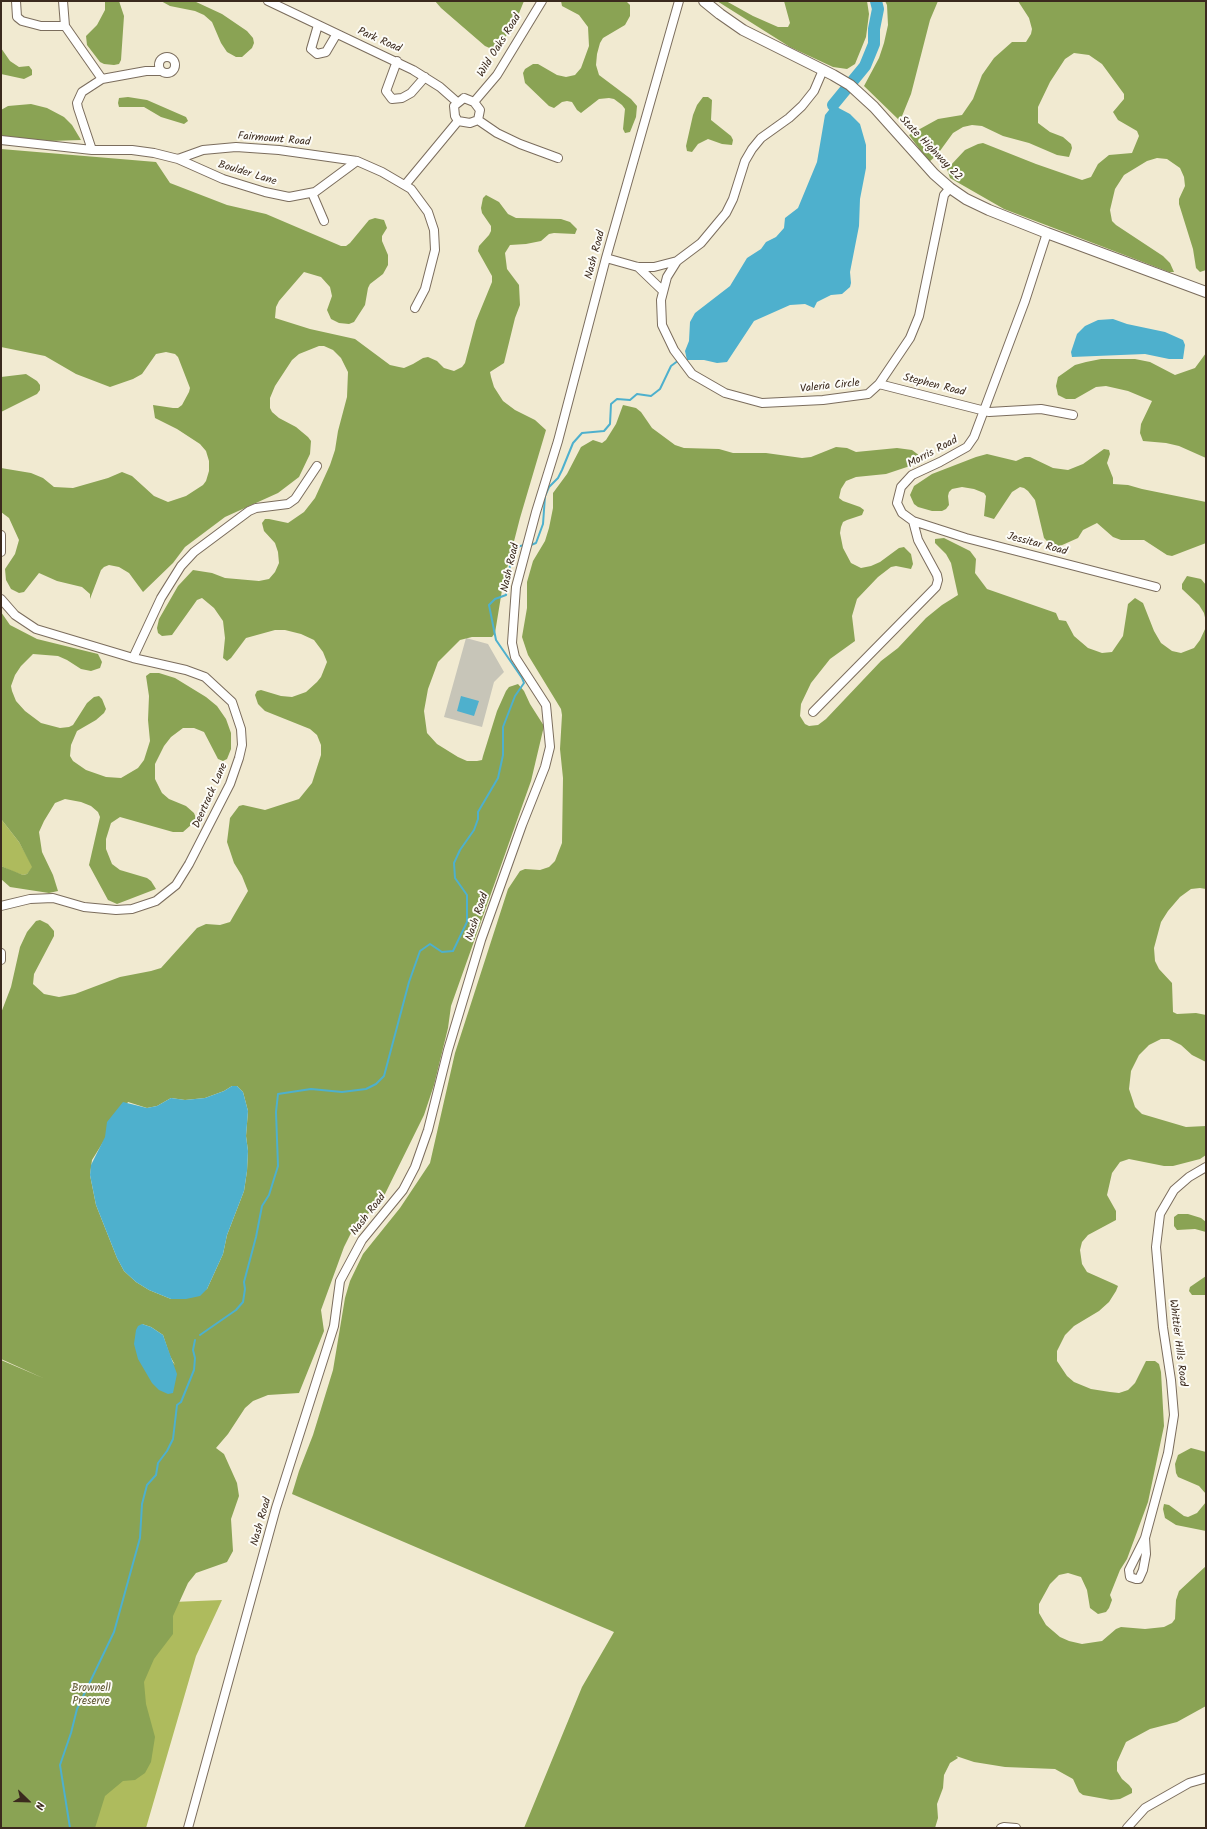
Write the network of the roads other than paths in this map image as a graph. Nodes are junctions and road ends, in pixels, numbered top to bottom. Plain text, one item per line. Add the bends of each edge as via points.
1 (16, 1) edge
2 (63, 1) edge
3 (268, 1) edge
4 (542, 1) edge
5 (680, 1) edge
6 (704, 1) edge
7 (318, 25) junction
8 (65, 26) junction
9 (336, 34) junction
10 (397, 61) junction
11 (823, 70) junction
12 (160, 71) dead end
13 (425, 77) junction
14 (102, 79) junction
15 (457, 102) junction
16 (474, 102) junction
17 (478, 120) junction
18 (458, 121) junction
19 (1, 140) edge
20 (92, 150) junction
21 (558, 158) dead end
22 (178, 159) junction
23 (357, 161) junction
24 (405, 185) junction
25 (950, 188) junction
26 (312, 193) junction
27 (324, 221) dead end
28 (1047, 233) junction
29 (606, 258) junction
30 (677, 261) junction
31 (638, 266) junction
32 (662, 290) junction
33 (1206, 292) edge
34 (415, 308) dead end
35 (879, 384) junction
36 (984, 410) junction
37 (1073, 415) dead end
38 (317, 466) dead end
39 (913, 521) junction
40 (1, 535) edge
41 (1, 552) edge
42 (1156, 587) dead end
43 (1, 599) edge
44 (133, 658) junction
45 (813, 712) dead end
46 (1, 906) edge
47 (1, 953) edge
48 (1, 960) edge
49 (1206, 1167) edge
50 (1145, 1538) dead end
51 (1206, 1778) edge
52 (188, 1828) edge
53 (1001, 1828) edge
54 (1016, 1828) edge
55 (1127, 1828) edge

1 - 8 street via 17,17 22,21 41,26
2 - 8 street
3 - 7 street, Park Road
4 - 16 street, Wild Oaks Road via 497,75
5 - 29 street, Nash Road
6 - 11 main road, State Highway 22 via 743,30
7 - 9 street, Park Road
7 - 9 street via 311,49 317,54 326,52
8 - 14 street
9 - 10 street, Park Road
10 - 13 street, Park Road
10 - 13 street via 386,91 392,99 402,98 411,93
11 - 25 main road, State Highway 22 via 858,91
11 - 30 street, Valeria Circle via 814,91 802,106 761,138 752,149 726,213 701,243
12 - 14 street
13 - 15 street, Park Road
14 - 20 street via 82,92 77,104
15 - 16 street via 464,98
15 - 18 street via 454,111
16 - 17 street via 480,110
17 - 18 street via 470,124
17 - 21 street via 503,136
18 - 24 street
19 - 20 street
20 - 22 street via 132,150
22 - 23 street, Fairmount Road via 203,150 236,147
22 - 26 street, Boulder Lane via 223,180 265,192 289,197
23 - 24 street, Fairmount Road
23 - 26 street, Boulder Lane
24 - 34 street, Fairmount Road via 428,212 434,230 435,250 425,289
25 - 28 main road, State Highway 22 via 976,205
25 - 35 street, Valeria Circle via 944,195 919,316 910,338
26 - 27 street
28 - 33 main road, State Highway 22
28 - 36 street, Morris Road via 1025,301
29 - 31 street, Valeria Circle
29 - 52 street, Nash Road via 576,376 516,587 512,643 515,657 546,705 550,747 545,767 481,940 448,1050 428,1130 415,1167 403,1190 362,1240 340,1281 334,1326 276,1508
30 - 31 street, Valeria Circle via 654,266
30 - 32 street, Valeria Circle
31 - 32 street
32 - 35 street, Valeria Circle via 662,325 674,350 692,374 724,393 762,403 823,400 868,394
35 - 36 street, Stephen Road
36 - 37 street, Stephen Road via 989,412 1042,409
36 - 39 street, Morris Road via 974,437 967,447 912,475 901,487 898,502 902,513
38 - 44 street via 295,499 288,504 249,511 194,552 181,566 161,598
39 - 42 street, Jessitar Road via 966,538
39 - 45 street, Morris Road via 918,540 937,575 936,587
40 - 41 street
43 - 44 street, Deertrack Lane via 15,615 36,629
44 - 46 street, Deertrack Lane via 205,677 232,702 241,729 242,745 230,784 204,837 176,885 156,901 132,909 116,910 84,906 53,898 30,899
47 - 48 street
49 - 50 street, Whittier Hills Road via 1174,1190 1160,1214 1156,1247 1174,1415 1168,1453
51 - 55 street via 1189,1783 1145,1808
53 - 54 street

